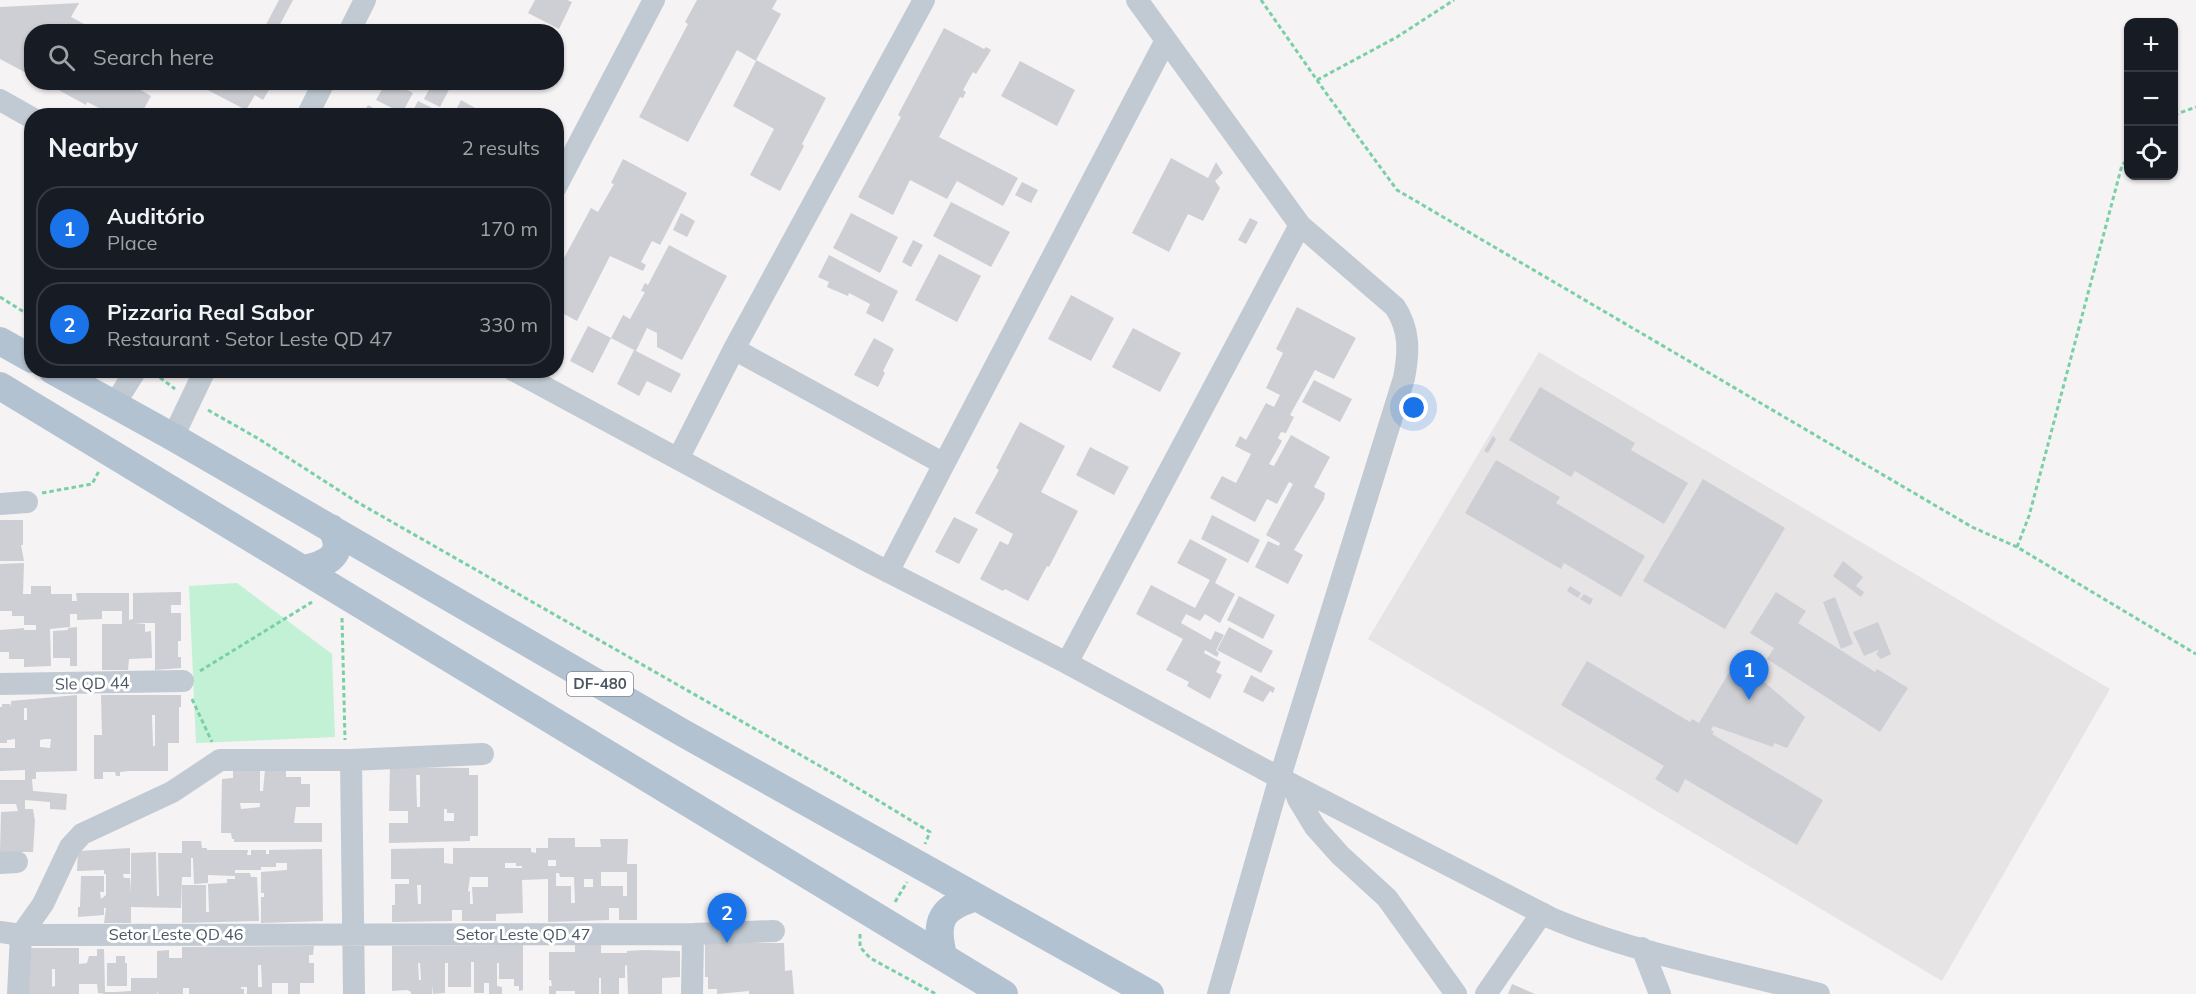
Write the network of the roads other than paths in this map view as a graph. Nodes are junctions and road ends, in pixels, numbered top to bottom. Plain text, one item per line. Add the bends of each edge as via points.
1 (365, 0) edge
2 (654, 0) edge
3 (924, 0) edge
4 (1137, 0) edge
5 (353, 24) edge
6 (1166, 40) junction
7 (320, 90) edge
8 (0, 100) edge
9 (311, 108) edge
10 (24, 113) edge
11 (564, 173) edge
12 (1300, 225) junction
13 (0, 341) edge
14 (734, 350) junction
15 (24, 354) edge
16 (66, 378) edge
17 (131, 378) edge
18 (201, 378) edge
19 (528, 378) edge
20 (0, 386) edge
21 (114, 405) junction
22 (173, 437) junction
23 (678, 459) junction
24 (944, 464) junction
25 (27, 502) road end
26 (0, 504) edge
27 (331, 528) junction
28 (304, 569) junction
29 (888, 572) junction
30 (1067, 663) junction
31 (183, 681) road end
32 (0, 684) edge
33 (483, 754) dead end
34 (348, 760) junction
35 (1286, 781) junction
36 (976, 897) junction
37 (1542, 914) junction
38 (774, 931) dead end
39 (353, 933) junction
40 (10, 934) edge
41 (693, 934) junction
42 (1642, 948) junction
43 (943, 955) junction
44 (18, 994) edge
45 (354, 994) edge
46 (693, 994) edge
47 (1004, 994) edge
48 (1150, 994) edge
49 (1218, 994) edge
50 (1456, 994) edge
51 (1486, 994) edge
52 (1660, 994) edge
53 (1819, 994) edge

1 - 5 street
2 - 11 street
3 - 14 street
4 - 6 street
6 - 12 street
6 - 24 street
7 - 9 street
8 - 10 street
12 - 30 street
12 - 35 street via 1395,307 1407,335 1408,355
13 - 15 main road
14 - 23 street
14 - 24 street
16 - 21 main road, DF-480
17 - 21 street
18 - 22 street
19 - 23 street
20 - 28 main road
21 - 22 main road, DF-480
22 - 27 main road, DF-480
23 - 29 street
24 - 29 street
25 - 26 street
27 - 28 main road via 336,536 334,555 328,562
27 - 36 main road, DF-480 via 683,733
28 - 43 main road
29 - 30 street
30 - 35 street
31 - 32 street, Sle QD 44
33 - 34 street
34 - 39 street
34 - 40 street via 220,760 172,792 82,834 70,847 34,918
35 - 37 street
35 - 49 street
35 - 50 street via 1340,855 1387,898
36 - 43 main road via 947,910 941,919 938,939
36 - 48 main road, DF-480
37 - 42 street
37 - 51 street
38 - 41 street, Setor Leste QD 47
39 - 40 street, Setor Leste QD 46
39 - 41 street, Setor Leste QD 47
39 - 45 street
40 - 44 street
41 - 46 street
42 - 52 street
42 - 53 street
43 - 47 main road

